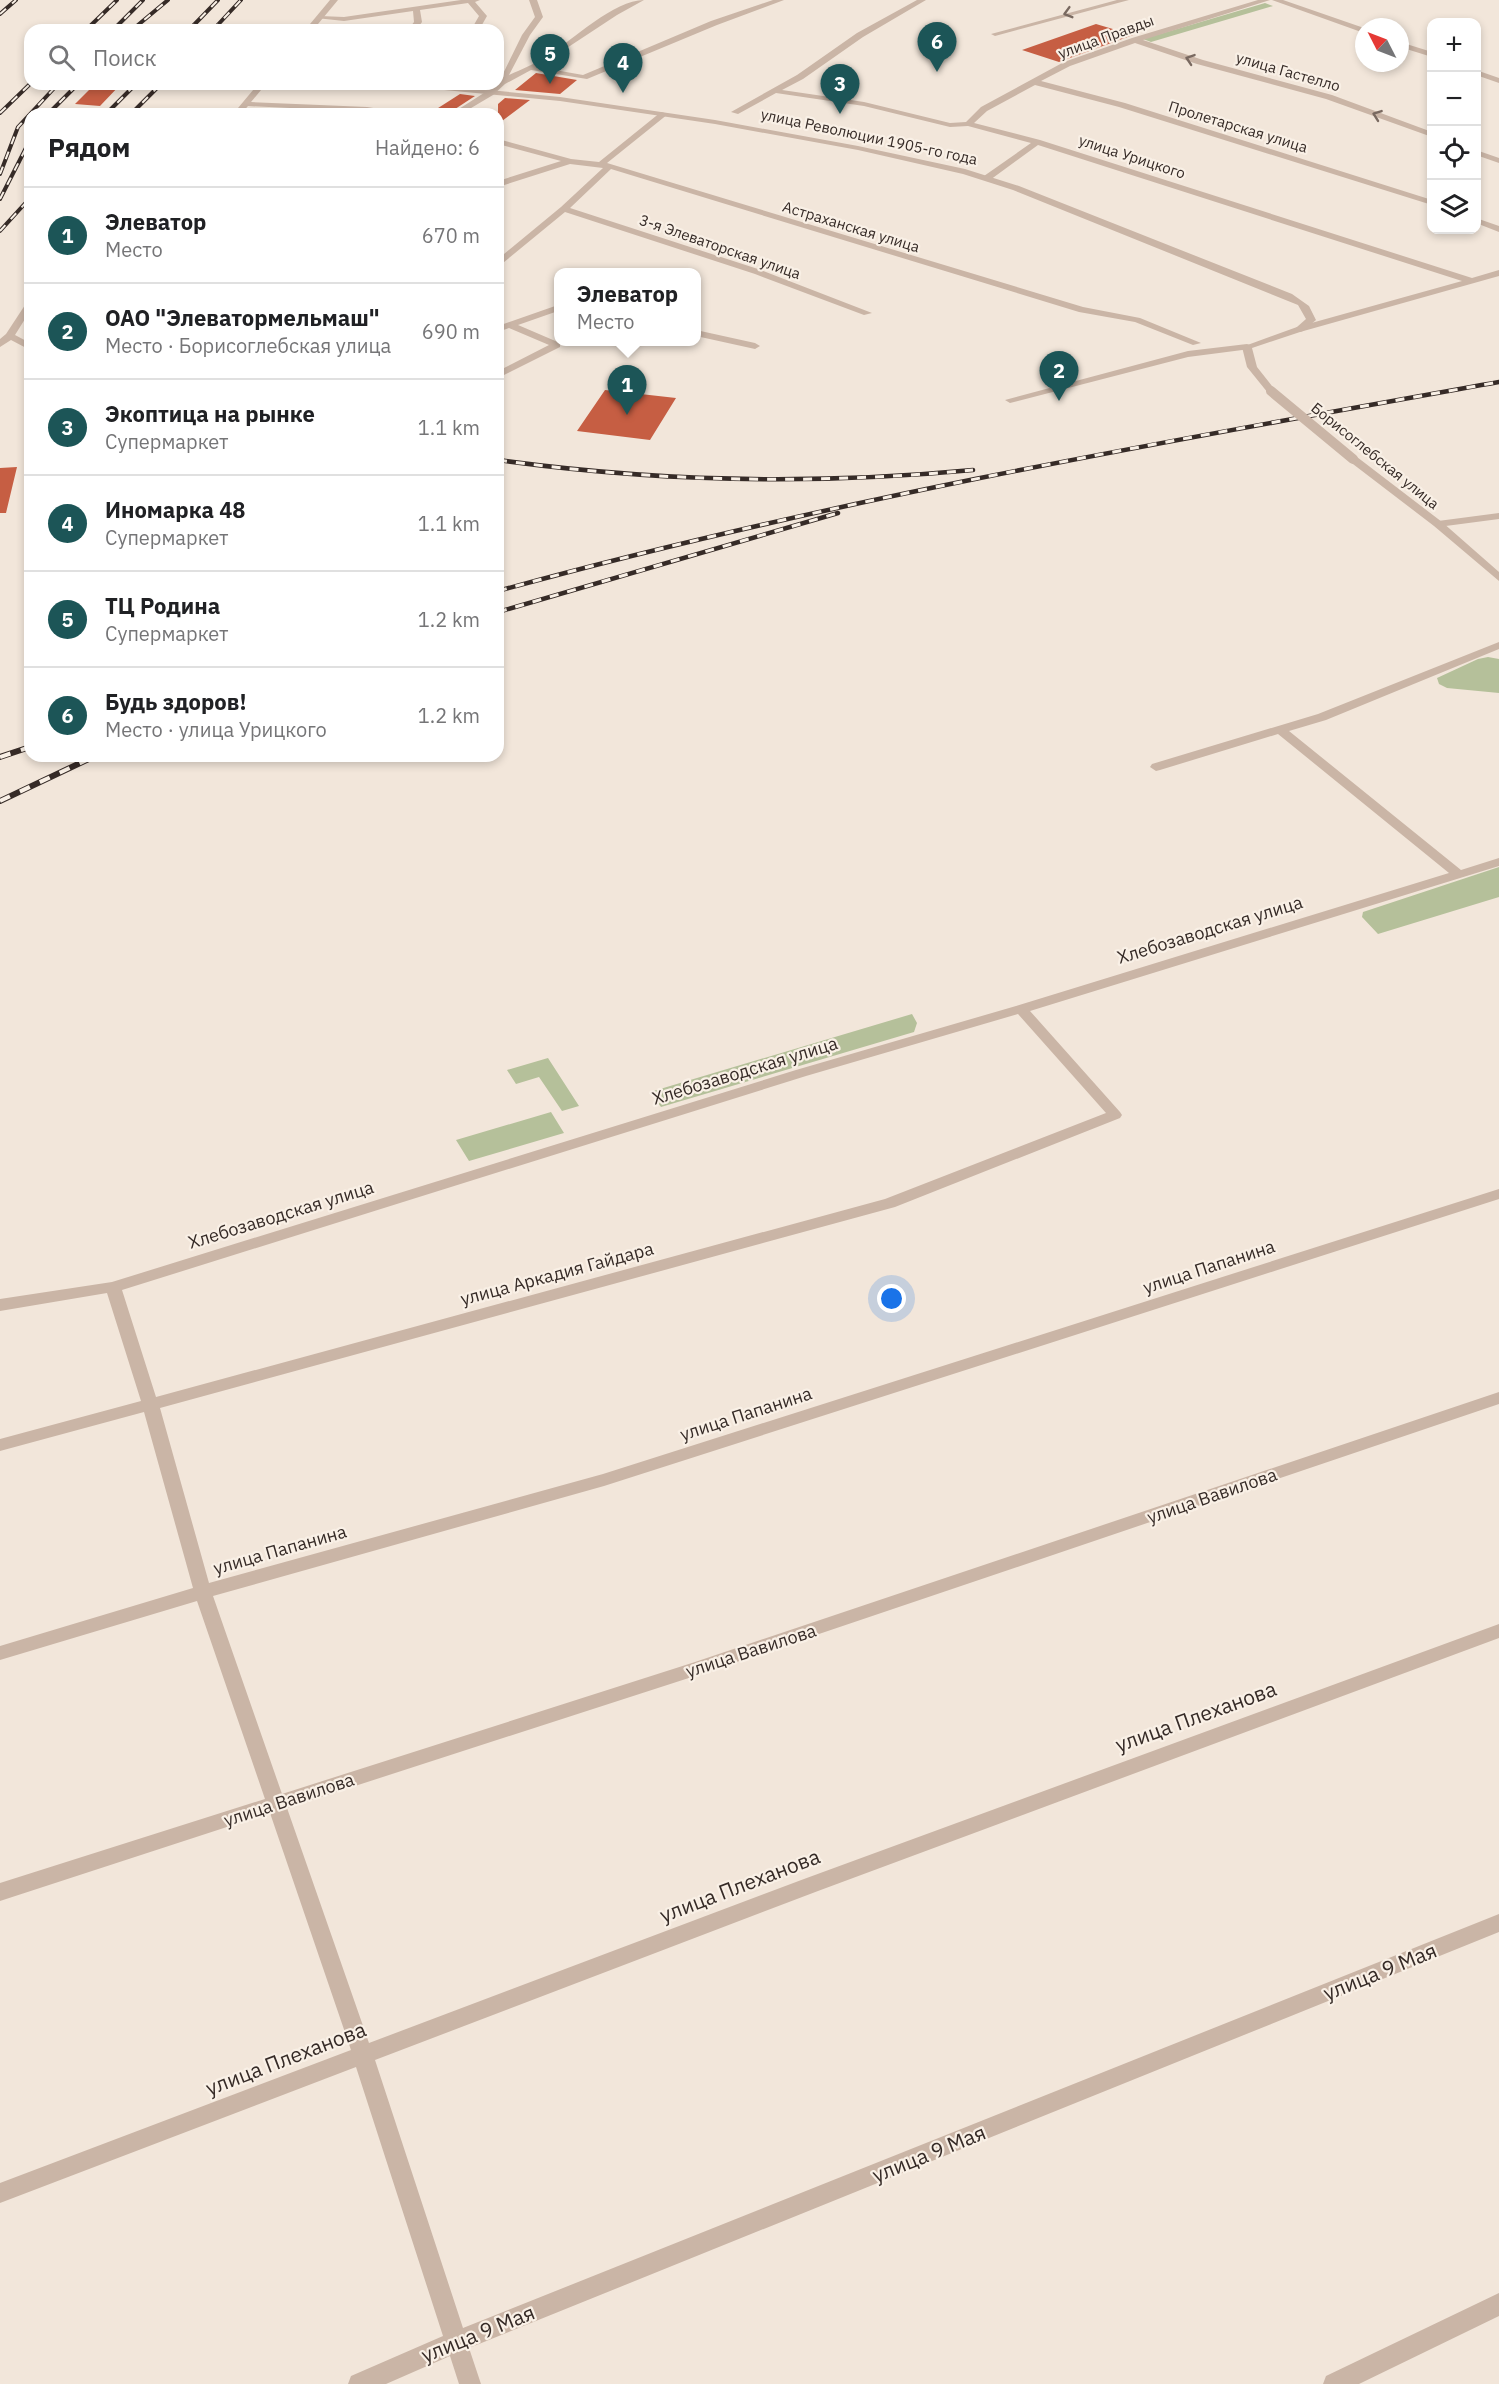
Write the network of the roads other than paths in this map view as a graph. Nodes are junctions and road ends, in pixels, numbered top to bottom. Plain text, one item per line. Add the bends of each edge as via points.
1 (334, 0) edge
2 (473, 0) edge
3 (533, 0) edge
4 (640, 0) edge
5 (780, 0) edge
6 (922, 0) edge
7 (1125, 0) edge
8 (1266, 0) edge
9 (1276, 0) edge
10 (416, 9) junction
11 (320, 18) junction
12 (314, 24) edge
13 (416, 24) edge
14 (478, 24) edge
15 (1355, 28) edge
16 (995, 34) dead end
17 (1135, 39) junction
18 (1409, 47) edge
19 (1427, 54) edge
20 (516, 55) junction
21 (548, 59) junction
22 (530, 68) junction
23 (1481, 74) edge
24 (504, 78) edge
25 (504, 81) edge
26 (1499, 81) edge
27 (1034, 82) junction
28 (257, 90) edge
29 (484, 90) edge
30 (492, 91) junction
31 (776, 91) junction
32 (246, 104) junction
33 (242, 108) edge
34 (343, 108) edge
35 (465, 108) edge
36 (735, 112) dead end
37 (664, 114) junction
38 (968, 124) junction
39 (1427, 134) edge
40 (1037, 142) junction
41 (504, 143) edge
42 (1481, 154) edge
43 (570, 161) junction
44 (1499, 161) edge
45 (605, 165) junction
46 (987, 178) junction
47 (504, 182) edge
48 (1427, 202) edge
49 (564, 209) junction
50 (1481, 222) edge
51 (1499, 229) edge
52 (504, 259) edge
53 (1499, 273) edge
54 (1473, 281) junction
55 (554, 309) edge
56 (1307, 309) junction
57 (867, 313) dead end
58 (24, 314) edge
59 (1349, 316) junction
60 (510, 325) junction
61 (504, 327) edge
62 (1300, 329) junction
63 (701, 334) edge
64 (10, 336) junction
65 (1196, 343) dead end
66 (0, 344) edge
67 (24, 344) edge
68 (554, 344) edge
69 (555, 346) edge
70 (755, 346) dead end
71 (1247, 347) junction
72 (504, 372) edge
73 (1010, 400) dead end
74 (1499, 516) edge
75 (1438, 524) junction
76 (1499, 578) edge
77 (1499, 645) edge
78 (1281, 730) junction
79 (1156, 766) dead end
80 (1499, 862) edge
81 (1458, 874) junction
82 (1021, 1009) junction
83 (1499, 1194) edge
84 (113, 1287) junction
85 (0, 1305) edge
86 (1499, 1398) edge
87 (151, 1406) junction
88 (0, 1445) edge
89 (203, 1592) junction
90 (1499, 1632) edge
91 (0, 1653) edge
92 (276, 1805) junction
93 (0, 1892) edge
94 (1499, 1923) edge
95 (363, 2056) junction
96 (0, 2193) edge
97 (1499, 2304) edge
98 (456, 2342) junction
99 (359, 2384) edge
100 (470, 2384) edge
101 (1334, 2384) edge

1 - 11 street
2 - 10 street
2 - 14 street via 483,16
3 - 20 street via 539,17
4 - 21 street
5 - 22 street via 584,77
6 - 31 street via 860,35
7 -> 16 street, улица Правды
8 - 17 street, улица Правды
9 - 15 street
10 - 11 street via 344,19
10 - 13 street
11 - 12 street
17 - 27 street, улица Правды via 1067,64
39 -> 17 street, улица Гастелло via 1329,97 1200,62
18 - 19 street
20 - 21 street
20 - 24 street
21 - 22 street
22 - 25 street
23 - 26 street
27 - 38 street, улица Правды via 984,109
27 - 48 street, Пролетарская улица via 1122,105
28 - 32 street
29 - 30 street, улица Революции 1905-го года
30 - 35 street
30 - 37 street, улица Революции 1905-го года
31 - 36 street
31 - 38 street, улица Урицкого via 864,104 950,125
32 - 33 street
32 - 34 street
37 - 45 street
37 - 46 street, улица Революции 1905-го года via 858,148
38 - 40 street, улица Урицкого
40 - 46 street
40 - 54 street, улица Урицкого
41 - 43 street, Астраханская улица
42 - 44 street
43 - 45 street, Астраханская улица
43 - 47 street
45 - 49 street
45 - 65 street, Астраханская улица via 1070,307 1137,320
46 - 56 street, улица Революции 1905-го года via 1268,289
49 - 52 street
49 - 57 street, 3-я Элеваторская улица via 758,272
50 - 51 street
53 - 54 street
54 - 59 street
55 - 60 street
56 - 59 street, улица Революции 1905-го года via 1322,315
56 - 62 street via 1311,320
58 - 64 street
59 - 62 street
60 - 61 street
60 - 68 street
62 - 71 street
63 - 70 street
64 - 66 street
64 - 67 street
69 - 72 street
71 - 73 street via 1188,354
71 - 75 street, Борисоглебская улица, bridge via 1252,367 1271,390
74 - 75 street
75 - 76 street, Борисоглебская улица
77 - 78 street
78 - 79 street
78 - 81 street
80 - 81 street, Хлебозаводская улица
81 - 82 street, Хлебозаводская улица
82 - 84 street, Хлебозаводская улица via 801,1073
82 - 87 street, улица Аркадия Гайдара via 1115,1115 890,1203
83 - 89 street, улица Папанина via 604,1480
84 - 85 street, Хлебозаводская улица
84 - 87 street
86 - 92 street, улица Вавилова via 696,1669
87 - 88 street, улица Аркадия Гайдара
87 - 89 street
89 - 91 street, улица Папанина
89 - 92 street
90 - 95 street, улица Плеханова via 811,1885
92 - 93 street, улица Вавилова
92 - 95 street
94 - 98 street, улица 9 Мая
95 - 96 street, улица Плеханова
95 - 98 street
97 - 101 street
98 - 99 street, улица 9 Мая
98 - 100 street

